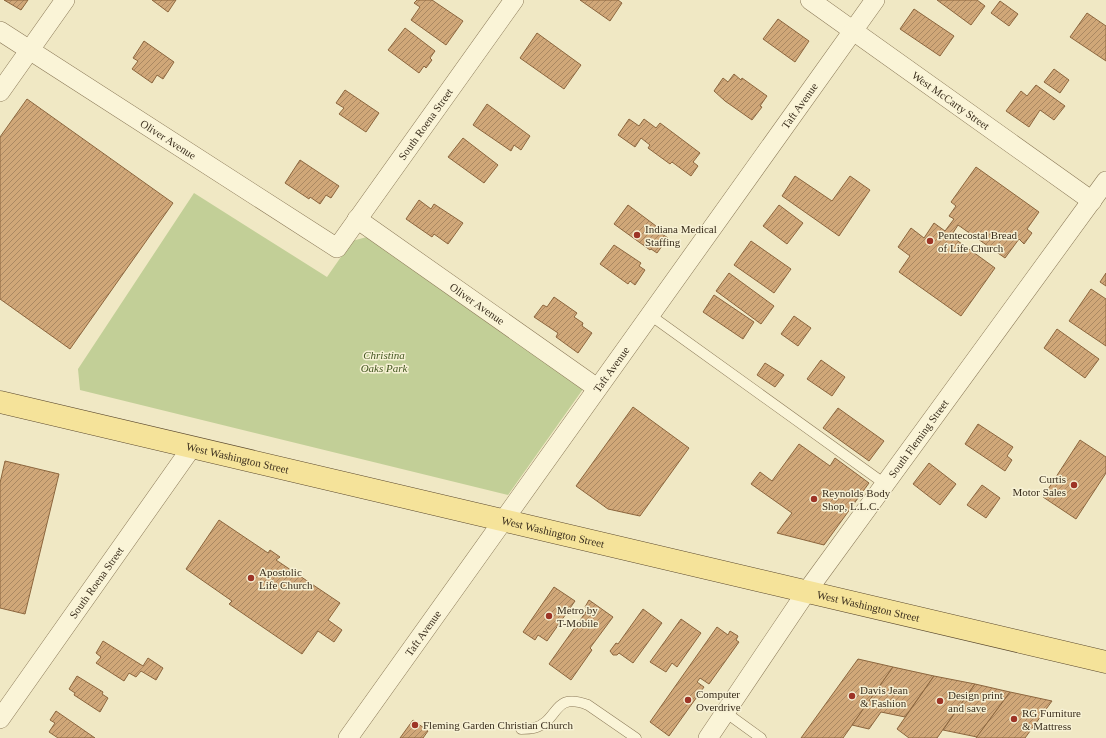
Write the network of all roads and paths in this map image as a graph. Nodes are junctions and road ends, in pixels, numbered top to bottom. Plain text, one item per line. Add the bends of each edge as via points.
1 (65, 0) edge
2 (514, 0) edge
3 (810, 0) edge
4 (875, 0) edge
5 (0, 31) edge
6 (853, 31) junction
7 (30, 50) junction
8 (0, 92) edge
9 (1106, 181) edge
10 (1092, 201) junction
11 (357, 219) junction
12 (337, 248) joint
13 (650, 315) junction
14 (597, 388) junction
15 (0, 402) edge
16 (192, 447) junction
17 (885, 484) junction
18 (503, 520) junction
19 (807, 591) junction
20 (1106, 662) edge
21 (725, 712) junction
22 (0, 718) edge
23 (522, 730) dead end
24 (348, 738) edge
25 (636, 738) edge
26 (708, 738) edge
27 (761, 738) edge

1 - 7 street
2 - 11 street, South Roena Street
3 - 6 street, West McCarty Street
4 - 6 street, Taft Avenue
5 - 7 street, Oliver Avenue
6 - 10 street, West McCarty Street
6 - 13 street, Taft Avenue
7 - 8 street
7 - 12 street, Oliver Avenue
9 - 10 street, South Fleming Street
10 - 17 street, South Fleming Street
11 - 12 street, South Roena Street
11 - 14 street, Oliver Avenue
13 - 14 street, Taft Avenue
13 - 17 lane
14 - 18 street, Taft Avenue
15 - 16 main road, West Washington Street
16 - 18 main road, West Washington Street
16 - 22 street, South Roena Street
17 - 19 street, South Fleming Street
18 - 19 main road, West Washington Street
18 - 24 street, Taft Avenue
19 - 20 main road, West Washington Street
19 - 21 street, South Fleming Street
21 - 26 street, South Fleming Street
21 - 27 lane
23 - 25 lane via 535,728 545,722 563,703 571,700 588,705

